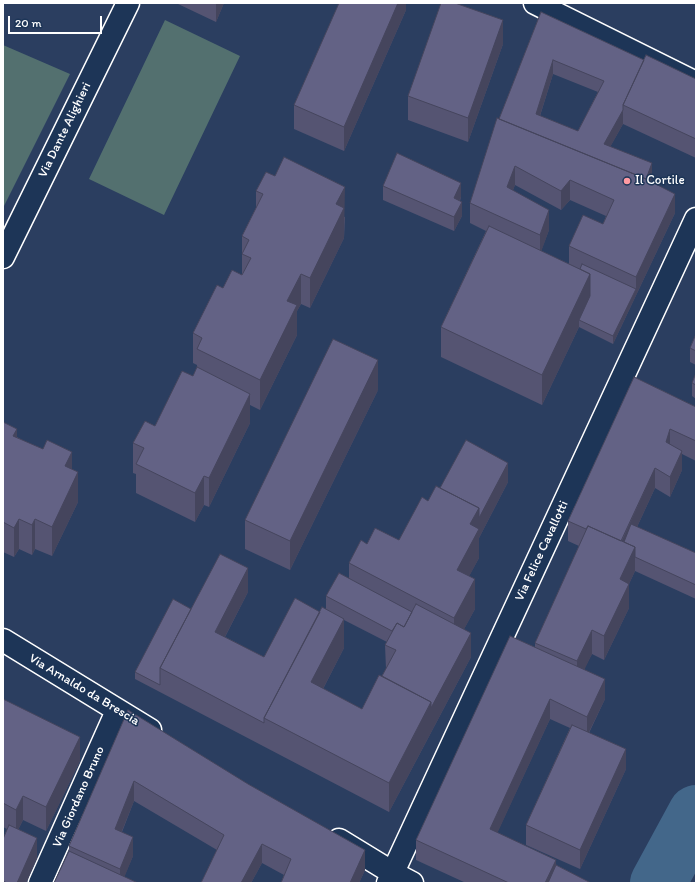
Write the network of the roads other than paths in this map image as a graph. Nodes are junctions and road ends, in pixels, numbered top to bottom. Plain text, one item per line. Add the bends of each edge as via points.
1 (128, 3) edge
2 (535, 3) edge
3 (696, 83) edge
4 (696, 219) edge
5 (3, 257) edge
6 (3, 640) edge
7 (117, 711) junction
8 (164, 738) edge
9 (319, 828) edge
10 (390, 878) edge
11 (40, 883) edge
12 (412, 883) edge

1 - 5 street, Via Dante Alighieri
2 - 3 street
4 - 10 street, Via Felice Cavallotti
6 - 7 street, Via Arnaldo da Brescia
7 - 8 street, Via Arnaldo da Brescia
7 - 11 street, Via Giordano Bruno
9 - 10 street
10 - 12 street

